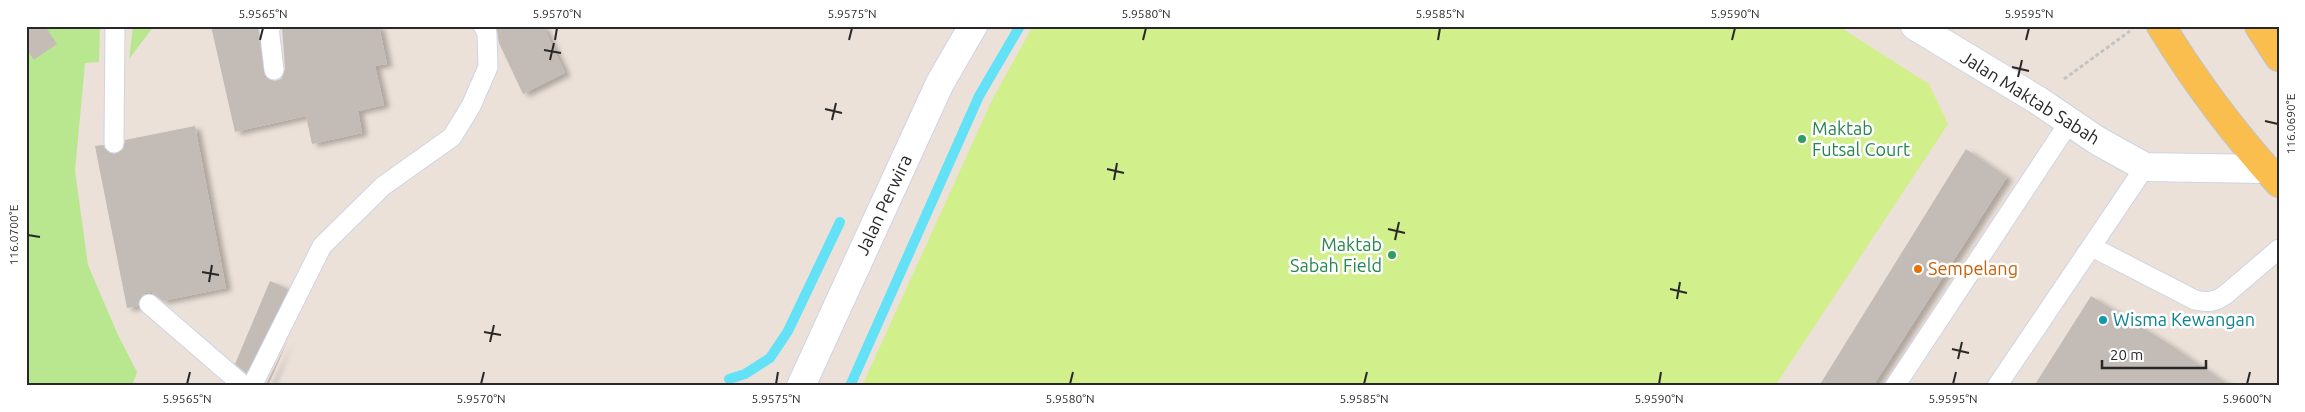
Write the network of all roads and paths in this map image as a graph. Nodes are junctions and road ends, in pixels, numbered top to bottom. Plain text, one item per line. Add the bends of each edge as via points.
1 (115, 26) edge
2 (271, 26) edge
3 (483, 26) edge
4 (973, 26) edge
5 (1915, 26) edge
6 (2136, 26) edge
7 (2161, 26) edge
8 (2259, 26) edge
9 (2279, 57) edge
10 (2079, 67) dead end
11 (274, 70) dead end
12 (2070, 121) junction
13 (114, 143) dead end
14 (2145, 167) junction
15 (2272, 176) edge
16 (2092, 247) junction
17 (2279, 249) edge
18 (149, 304) dead end
19 (244, 386) edge
20 (252, 386) edge
21 (801, 386) edge
22 (1895, 386) edge
23 (1998, 386) edge

1 - 13 lane
2 - 11 lane
3 - 20 lane via 487,33 488,67 471,106 452,137 384,186 322,246
4 - 21 street, Jalan Perwira via 940,83
5 - 12 street, Jalan Maktab Sabah
6 - 10 path
7 - 15 main road via 2224,121
8 - 9 main road
12 - 14 street, Jalan Maktab Sabah
12 - 22 lane
14 - 15 street, Jalan Maktab Sabah
14 - 16 lane
16 - 17 lane via 2206,303 2216,301
16 - 23 lane
18 - 19 lane

